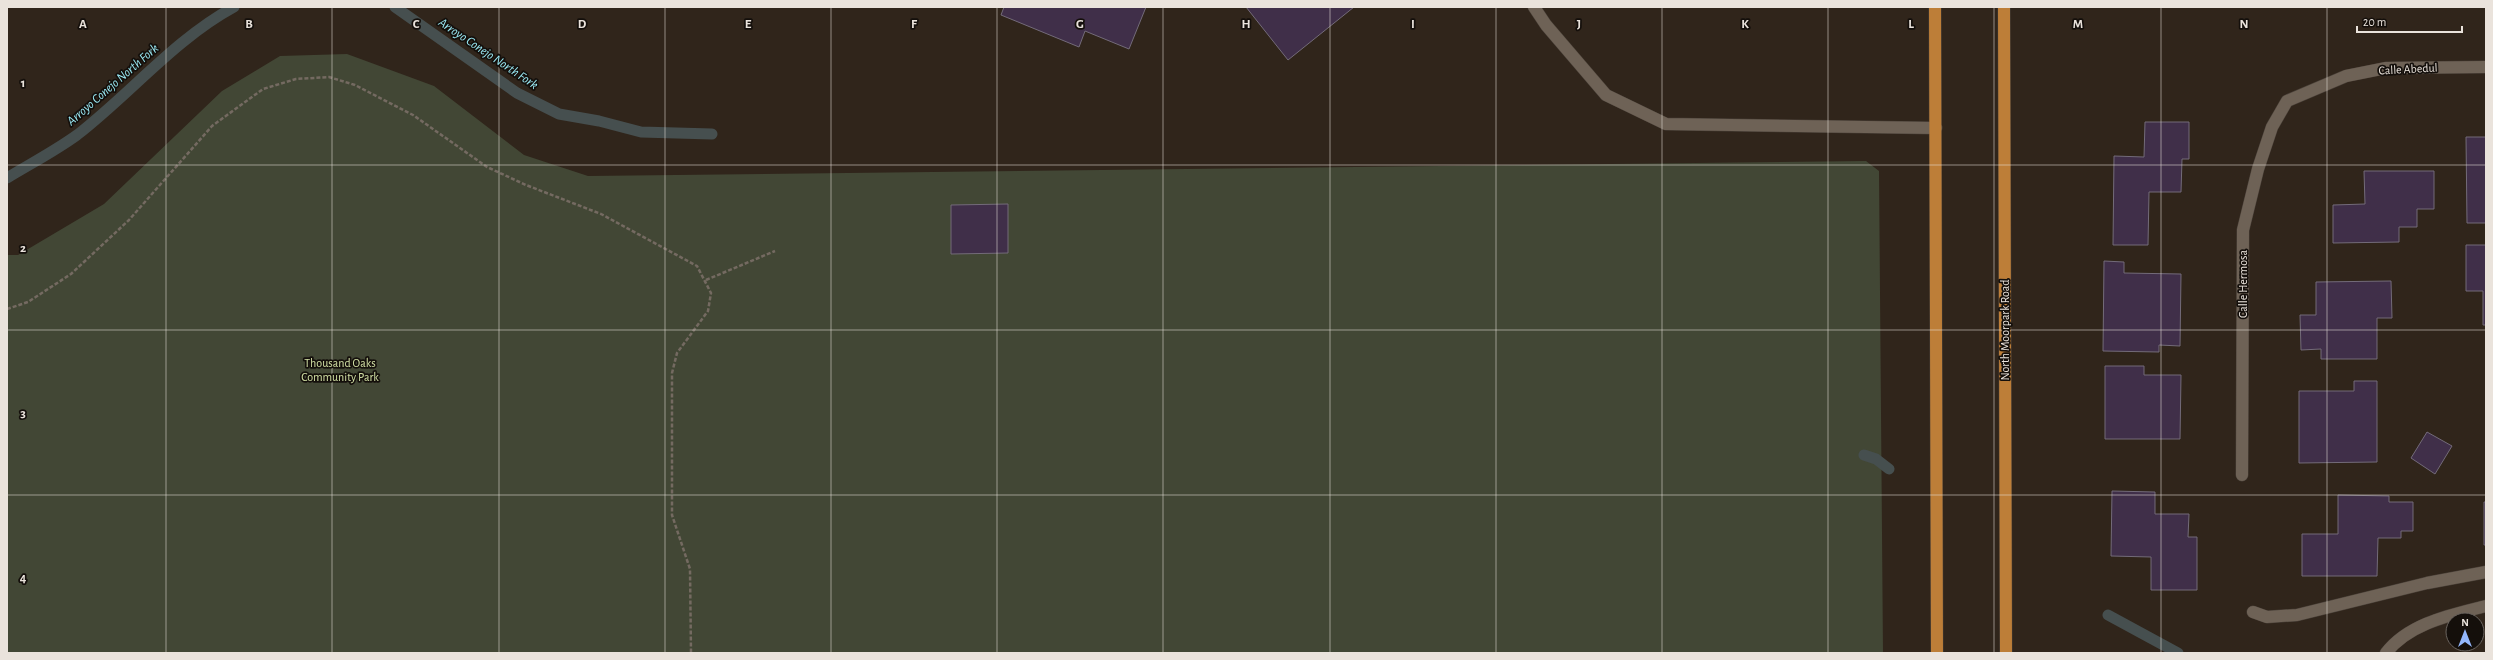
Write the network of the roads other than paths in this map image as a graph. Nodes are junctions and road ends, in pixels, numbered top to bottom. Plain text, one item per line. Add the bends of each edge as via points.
1 (1534, 7) edge
2 (1935, 7) edge
3 (2004, 7) edge
4 (2486, 67) edge
5 (2287, 101) joint
6 (1936, 128) junction
7 (2242, 475) dead end
8 (2486, 572) edge
9 (2486, 606) edge
10 (2253, 612) dead end
11 (1937, 653) edge
12 (2006, 653) edge
13 (2386, 653) edge

1 - 6 street via 1546,25 1606,95 1666,124
2 - 6 main road
3 - 12 main road, North Moorpark Road
4 - 5 street, Calle Abedul via 2386,68 2346,76
5 - 7 street, Calle Hermosa via 2269,134 2243,230
6 - 11 main road
8 - 10 street via 2427,583 2297,615 2267,617
9 - 13 street via 2411,630

